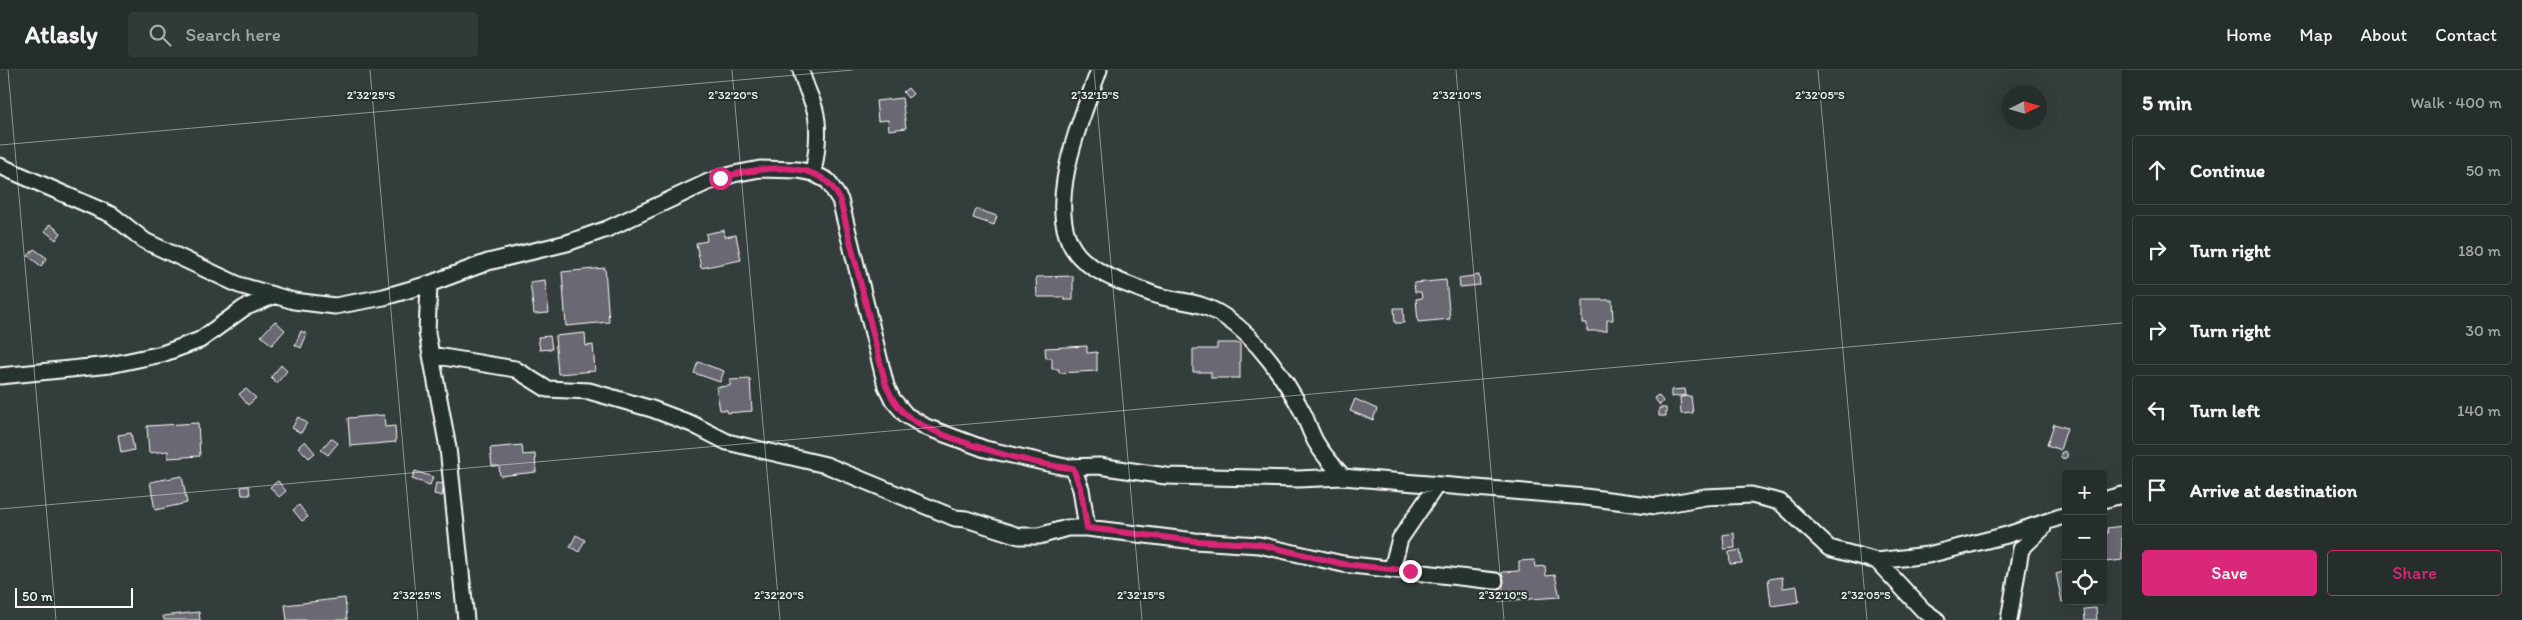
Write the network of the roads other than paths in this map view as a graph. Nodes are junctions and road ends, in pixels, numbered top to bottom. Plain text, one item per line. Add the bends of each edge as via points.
1 (801, 70) edge
2 (1100, 70) edge
3 (0, 166) edge
4 (814, 172) junction
5 (429, 284) junction
6 (273, 296) junction
7 (431, 355) junction
8 (0, 376) edge
9 (1073, 468) junction
10 (1342, 477) junction
11 (1436, 486) junction
12 (2122, 496) edge
13 (2107, 499) edge
14 (2062, 517) edge
15 (2050, 522) junction
16 (1087, 528) junction
17 (1877, 561) junction
18 (1392, 568) junction
19 (1494, 581) dead end
20 (466, 620) edge
21 (1937, 620) edge
22 (2009, 620) edge

1 - 4 street via 804,87 816,112
2 - 10 street via 1071,150 1064,186 1065,229 1070,242 1081,258 1103,275 1152,294 1201,304 1226,317 1284,380 1317,444
3 - 6 street via 112,215 145,242 239,285
4 - 5 street via 760,169 727,176 608,229 567,243 488,262
4 - 9 street via 828,182 840,200 886,386 906,415 956,440
5 - 6 street via 335,306
5 - 7 street via 427,334
6 - 8 street via 244,308 200,340 162,354 110,365
7 - 16 street via 515,369 547,389 588,392 652,409 692,424 726,442 826,465 955,518 1005,533 1028,537 1067,528
7 - 20 street via 448,448
9 - 10 street via 1099,466 1166,476
9 - 16 street via 1081,490
10 - 11 street
11 - 17 street via 1656,506 1724,495 1768,497 1789,508 1829,548
11 - 18 street via 1400,539
12 - 13 street
14 - 15 street
15 - 17 street via 1928,555
15 - 22 street via 2020,549
16 - 18 street via 1195,541 1258,544 1343,564
17 - 21 street via 1923,610
18 - 19 street

